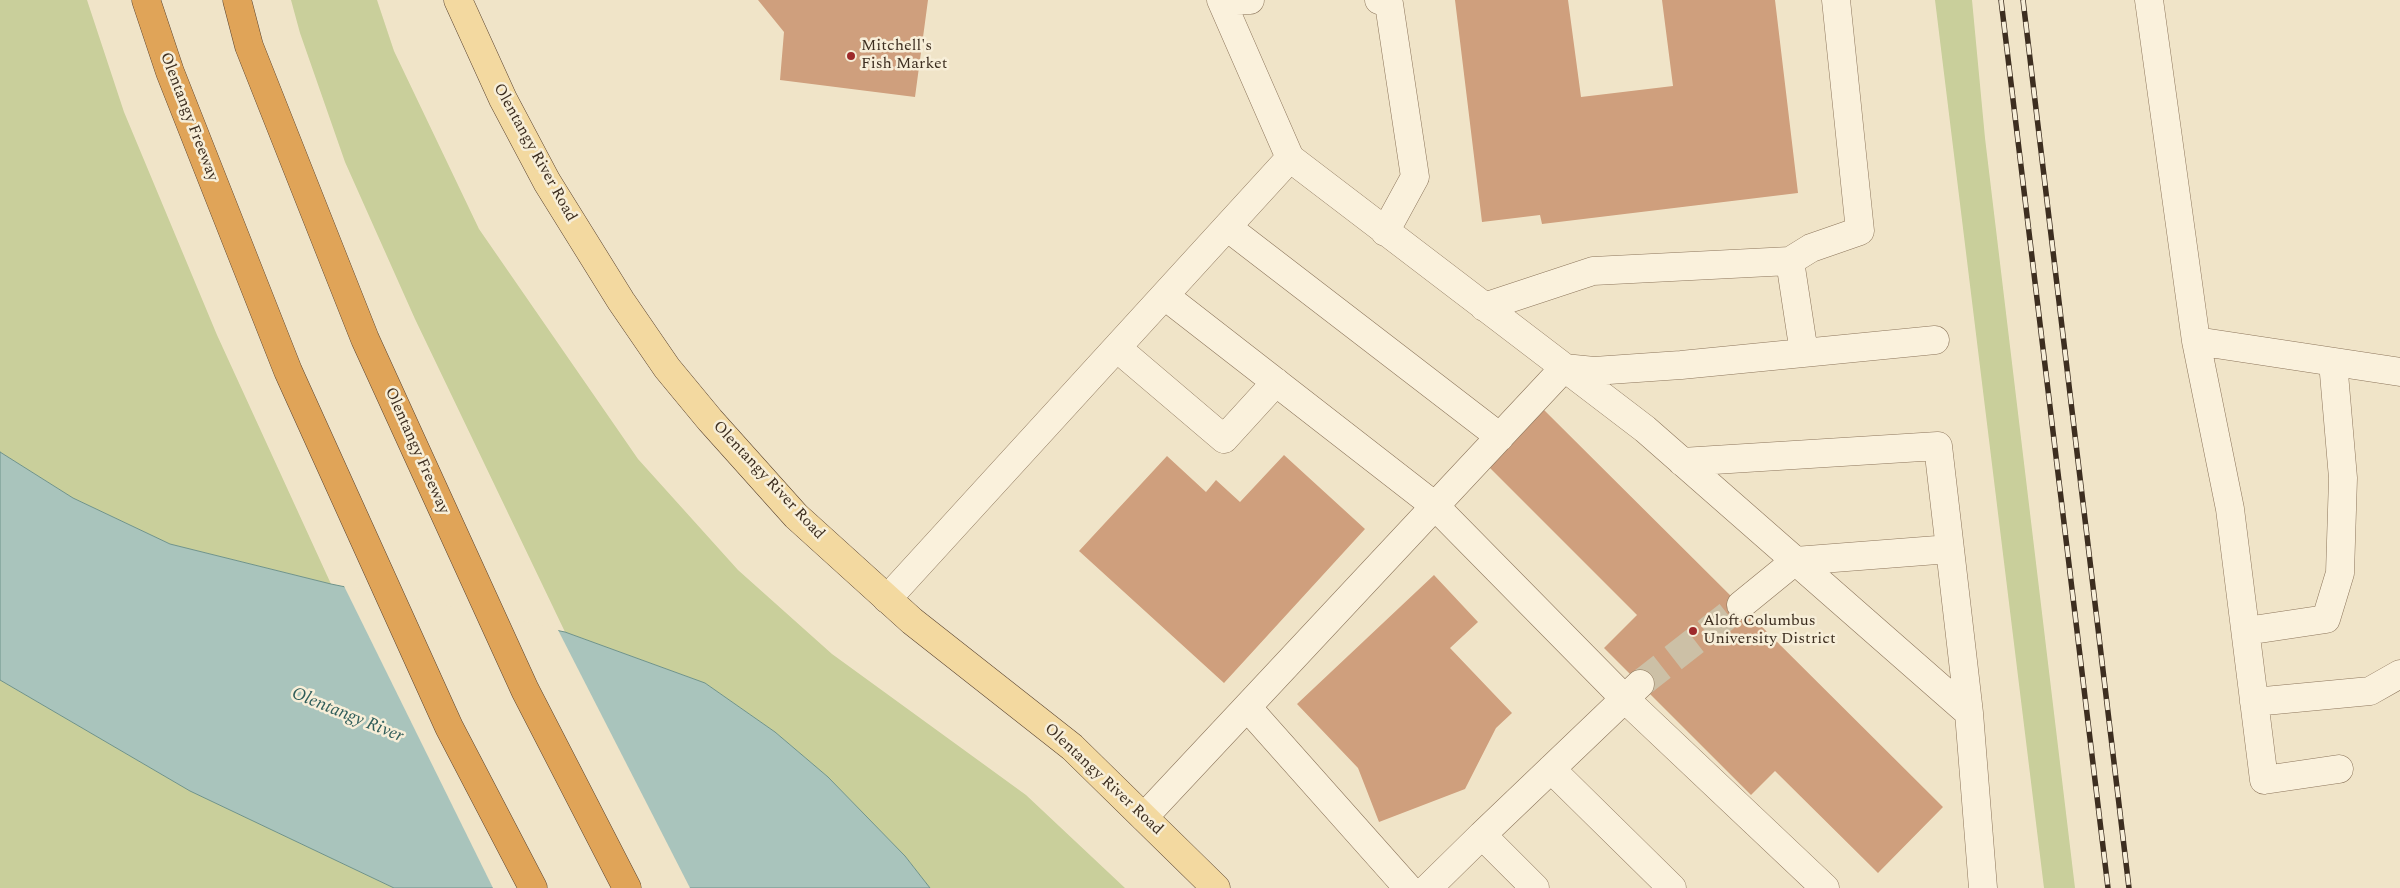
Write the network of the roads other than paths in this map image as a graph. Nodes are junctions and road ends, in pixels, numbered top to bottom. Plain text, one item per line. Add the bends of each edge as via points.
1 (146, 0) edge
2 (237, 0) edge
3 (458, 0) edge
4 (1250, 0) edge
5 (1379, 0) edge
6 (1836, 0) edge
7 (2149, 0) edge
8 (1222, 1) edge
9 (1290, 158) junction
10 (1227, 227) junction
11 (1385, 232) junction
12 (1790, 261) junction
13 (1165, 296) junction
14 (1484, 307) junction
15 (1934, 340) dead end
16 (2196, 341) junction
17 (1116, 348) junction
18 (1804, 353) junction
19 (2333, 362) junction
20 (1564, 368) junction
21 (2400, 372) edge
22 (1276, 382) junction
23 (1500, 437) junction
24 (1682, 462) junction
25 (1435, 506) junction
26 (1950, 549) junction
27 (1795, 560) junction
28 (887, 599) junction
29 (1741, 605) tunnel mouth
30 (2246, 630) junction
31 (2400, 674) edge
32 (1632, 691) junction
33 (2254, 702) junction
34 (1248, 707) junction
35 (1969, 713) junction
36 (1551, 769) junction
37 (2339, 769) dead end
38 (1144, 817) junction
39 (1482, 835) junction
40 (533, 888) edge
41 (628, 888) edge
42 (1216, 888) edge
43 (1408, 888) edge
44 (1428, 888) edge
45 (1535, 888) edge
46 (1672, 888) edge
47 (1825, 888) edge
48 (1983, 888) edge

1 - 40 highway, Olentangy Freeway via 170,72 288,372 450,727
2 - 41 highway, Olentangy Freeway via 249,46 365,339 525,690
3 - 28 main road, Olentangy River Road via 503,99 547,182 667,368 796,516
4 - 8 lane
5 - 11 lane via 1389,4 1415,177
6 - 12 lane via 1860,231 1810,248
7 - 16 lane
8 - 9 lane
9 - 10 lane
9 - 11 lane
10 - 13 lane
10 - 23 lane
11 - 14 lane
12 - 14 lane via 1593,271
12 - 18 lane
13 - 17 lane
13 - 22 lane
14 - 20 lane
15 - 18 lane
16 - 19 lane
16 - 30 lane via 2230,509
17 - 22 lane via 1224,439
17 - 28 lane
18 - 20 lane via 1594,371
19 - 21 lane
19 - 30 lane via 2342,478 2340,573 2326,618
20 - 23 lane
20 - 24 lane via 1645,429
22 - 25 lane
23 - 25 lane
24 - 26 lane via 1938,446
24 - 27 lane
25 - 32 lane
25 - 34 lane
26 - 27 lane
26 - 35 lane
27 - 29 lane
27 - 35 lane
28 - 38 main road, Olentangy River Road via 1072,747
30 - 33 lane
31 - 33 lane via 2370,691
32 - 36 lane
32 - 47 lane
33 - 37 lane via 2264,780
34 - 38 lane
34 - 43 lane
35 - 48 lane
36 - 39 lane
36 - 46 lane
38 - 42 main road, Olentangy River Road
39 - 44 lane
39 - 45 lane

